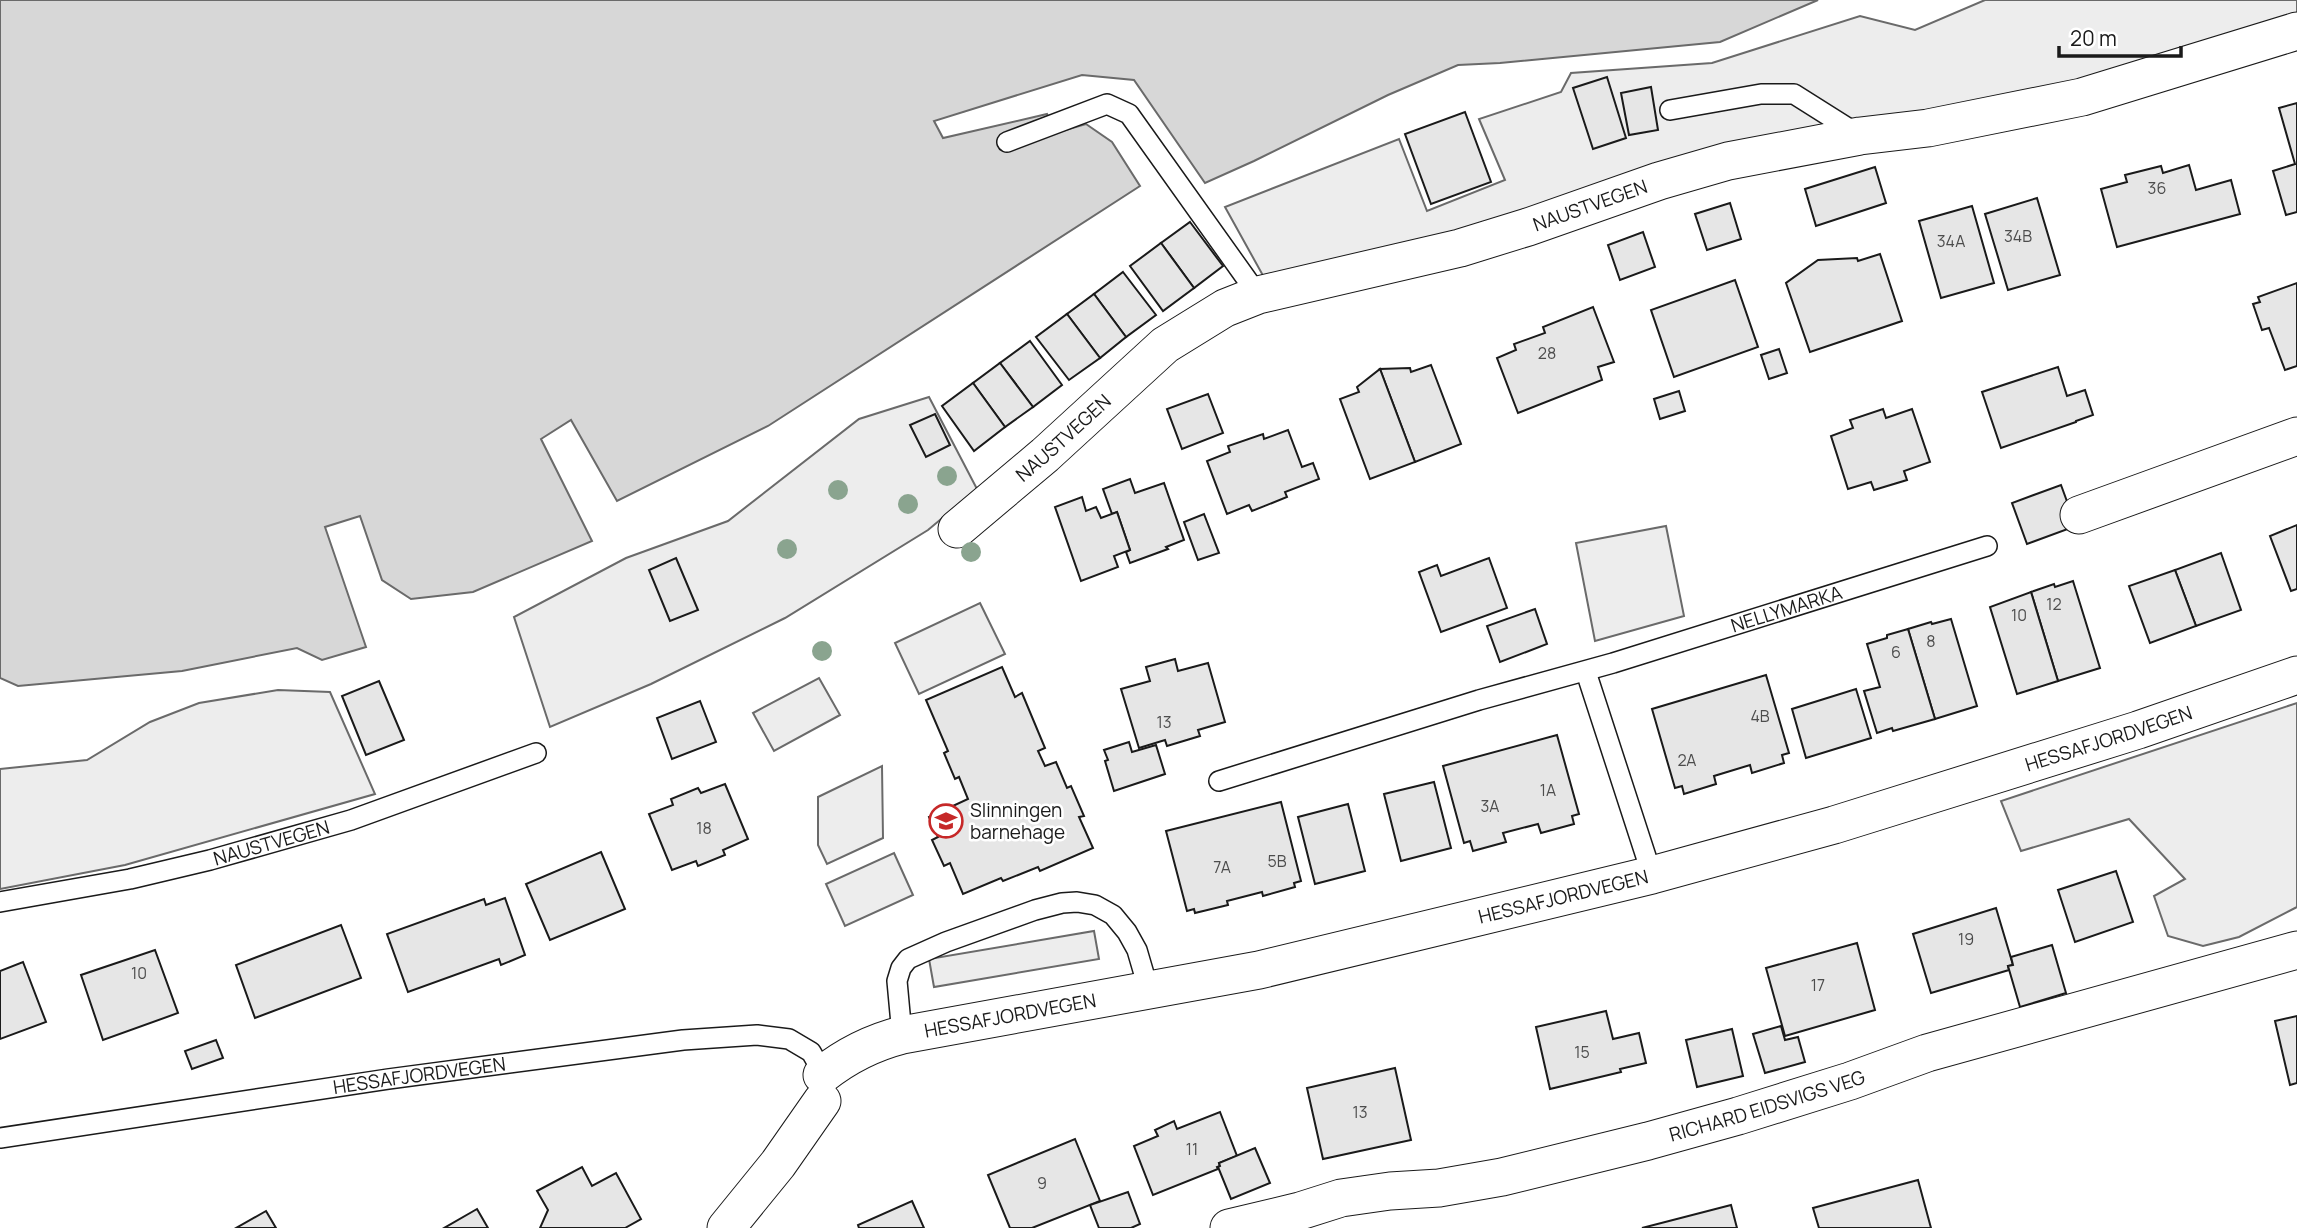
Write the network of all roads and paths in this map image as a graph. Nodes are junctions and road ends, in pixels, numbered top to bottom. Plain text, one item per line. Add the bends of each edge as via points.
1 (2297, 32) edge
2 (1670, 110) dead end
3 (1860, 136) junction
4 (1007, 142) dead end
5 (1258, 295) junction
6 (2297, 436) edge
7 (2079, 515) dead end
8 (957, 529) dead end
9 (1987, 546) dead end
10 (1586, 671) junction
11 (2297, 675) edge
12 (536, 753) dead end
13 (1219, 781) dead end
14 (1652, 875) junction
15 (0, 902) edge
16 (2297, 950) edge
17 (1149, 991) junction
18 (902, 1035) junction
19 (822, 1088) junction
20 (0, 1138) edge
21 (726, 1228) edge
22 (1229, 1228) edge

1 - 3 street, NAUSTVEGEN via 2082,97 1928,128
2 - 3 lane via 1761,94 1794,94
3 - 5 street, NAUSTVEGEN via 1728,161 1460,248
4 - 5 lane via 1107,104 1129,114
5 - 8 street, NAUSTVEGEN via 1225,308 1165,345
6 - 7 street
9 - 10 lane, NELLYMARKA
10 - 13 lane, NELLYMARKA
10 - 14 lane
11 - 14 street, HESSAFJORDVEGEN via 1834,825
12 - 15 lane, NAUSTVEGEN via 351,820 210,860
14 - 17 street, HESSAFJORDVEGEN via 1320,956
16 - 22 street, RICHARD EIDSVIGS VEG via 1927,1053 1815,1092 1648,1141 1502,1177 1341,1198
17 - 18 street, HESSAFJORDVEGEN
17 - 18 lane via 1137,950 1113,915 1095,905 1062,903 908,958 897,981
18 - 19 street, HESSAFJORDVEGEN via 862,1048 838,1062
19 - 20 lane, HESSAFJORDVEGEN via 822,1071 811,1052 789,1039 757,1035 388,1079
19 - 21 street via 778,1164

